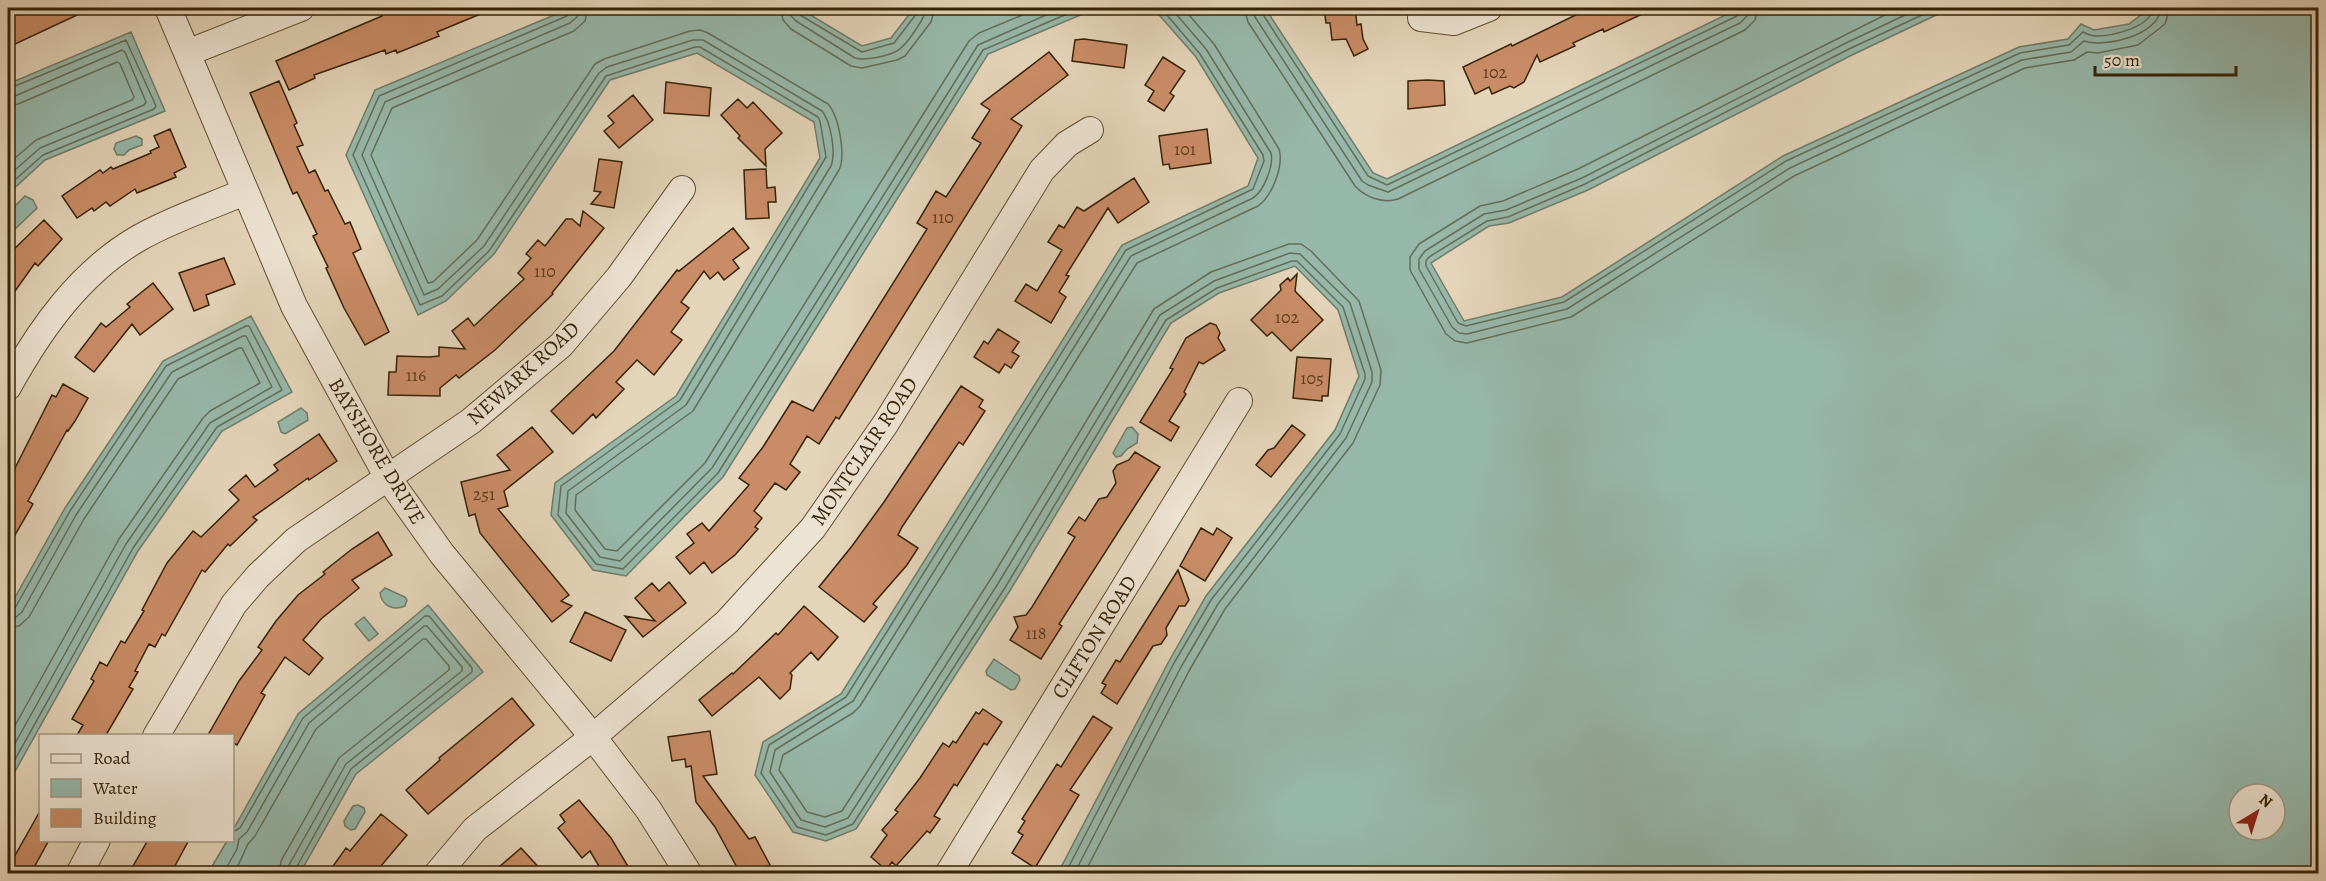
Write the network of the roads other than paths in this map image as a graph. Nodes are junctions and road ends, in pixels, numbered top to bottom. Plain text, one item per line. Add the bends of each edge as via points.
1 (168, 8) edge
2 (301, 8) edge
3 (1489, 8) edge
4 (1420, 18) dead end
5 (187, 54) junction
6 (1090, 130) dead end
7 (682, 189) dead end
8 (244, 192) junction
9 (8, 387) edge
10 (1239, 401) dead end
11 (388, 478) junction
12 (157, 734) edge
13 (593, 737) junction
14 (96, 842) edge
15 (79, 873) edge
16 (437, 873) edge
17 (689, 873) edge
18 (948, 873) edge

1 - 5 street, BAYSHORE DRIVE
2 - 5 street
3 - 4 street via 1454,22
5 - 8 street, BAYSHORE DRIVE
6 - 13 street, MONTCLAIR ROAD via 1067,144 1042,170 886,423 813,528 727,622
7 - 11 street, NEWARK ROAD via 619,277 561,345 471,421
8 - 9 street via 140,237 95,269 48,322
8 - 11 street, BAYSHORE DRIVE via 294,306
10 - 18 street, CLIFTON ROAD
11 - 12 street, NEWARK ROAD via 296,540 258,576 234,604
11 - 13 street, BAYSHORE DRIVE via 442,554
13 - 16 street, MONTCLAIR ROAD via 475,829
13 - 17 street, BAYSHORE DRIVE via 648,808
14 - 15 street

